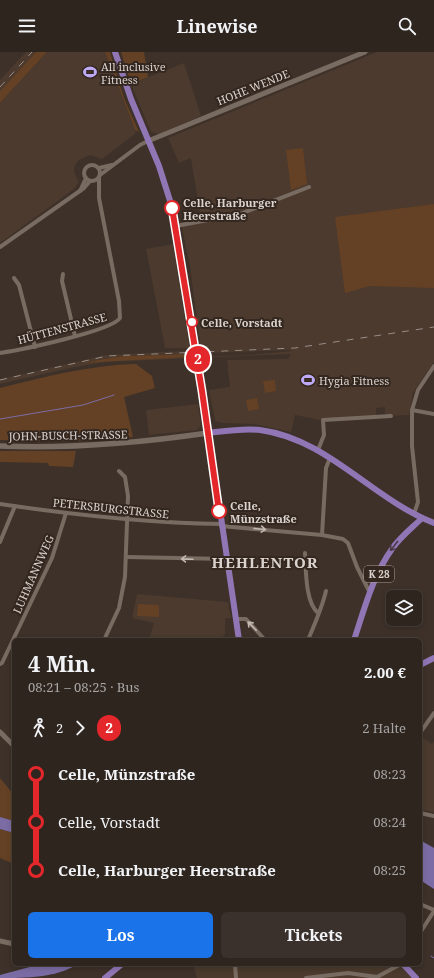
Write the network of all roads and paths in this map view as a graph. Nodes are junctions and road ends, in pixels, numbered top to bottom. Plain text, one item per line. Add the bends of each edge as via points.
1 (115, 52) edge
2 (365, 52) edge
3 (148, 141) junction
4 (112, 165) junction
5 (99, 168) junction
6 (99, 176) junction
7 (89, 180) junction
8 (309, 187) dead end
9 (99, 193) junction
10 (176, 226) junction
11 (0, 247) edge
12 (63, 274) dead end
13 (14, 278) dead end
14 (75, 336) junction
15 (35, 347) junction
16 (0, 353) edge
17 (434, 366) edge
18 (412, 410) junction
19 (434, 414) edge
20 (391, 416) dead end
21 (208, 433) junction
22 (0, 446) edge
23 (318, 450) junction
24 (330, 458) junction
25 (119, 471) dead end
26 (0, 504) edge
27 (15, 506) junction
28 (66, 513) junction
29 (414, 514) junction
30 (422, 518) junction
31 (128, 520) junction
32 (434, 523) edge
33 (221, 525) junction
34 (322, 535) junction
35 (0, 542) edge
36 (305, 553) dead end
37 (126, 557) junction
38 (226, 559) junction
39 (326, 591) dead end
40 (371, 594) junction
41 (318, 613) junction
42 (236, 619) junction
43 (16, 638) edge
44 (105, 638) edge
45 (239, 638) edge
46 (263, 638) edge
47 (309, 638) edge
48 (355, 638) edge
49 (12, 647) edge
50 (434, 658) edge
51 (1, 664) edge
52 (422, 664) edge
53 (434, 713) edge
54 (422, 730) edge
55 (0, 732) edge
56 (12, 744) edge
57 (422, 813) edge
58 (434, 816) edge
59 (422, 905) edge
60 (434, 910) edge
61 (422, 930) edge
62 (0, 941) edge
63 (12, 944) edge
64 (120, 966) edge
65 (235, 966) edge
66 (398, 966) edge
67 (404, 966) edge
68 (377, 977) edge
69 (105, 978) edge
70 (236, 978) edge
71 (306, 978) edge
72 (416, 978) edge

1 - 3 main road
2 - 3 street, HOHE WENDE
3 - 4 street
3 - 10 main road via 168,189
4 - 5 street
4 - 6 street
5 - 6 street
5 - 7 street via 94,165 87,166 84,173
6 - 7 street
6 - 9 street
7 - 9 street
7 - 11 street via 80,191
8 - 10 street via 240,214
9 - 14 street, HÜTTENSTRASSE via 120,318 110,325
10 - 21 main road
12 - 14 street via 62,281
13 - 15 street via 19,285
14 - 15 street, HÜTTENSTRASSE
15 - 16 street, HÜTTENSTRASSE
17 - 18 street via 418,390
18 - 19 street
18 - 29 street via 412,446 418,502
20 - 23 street via 323,420 324,435
21 - 22 main road, JOHN-BUSCH-STRASSE via 73,447
21 - 23 main road via 232,430 265,431 293,438
21 - 33 main road
23 - 24 main road
24 - 29 main road
24 - 34 street via 326,468
25 - 31 street via 125,478
26 - 27 street, PETERSBURGSTRASSE
27 - 28 street, PETERSBURGSTRASSE
27 - 35 street
28 - 31 street, PETERSBURGSTRASSE
28 - 43 street, LUHMANNWEG via 52,558
29 - 30 main road
30 - 32 main road
30 -> 40 main road, K 28 via 390,550
31 - 33 street, PETERSBURGSTRASSE
31 - 37 street
33 -> 34 street, PETERSBURGSTRASSE
33 - 38 main road
34 - 40 street, PETERSBURGSTRASSE via 348,543
36 - 41 street via 307,587 313,609
38 -> 37 street
37 - 44 street via 120,608
38 - 42 main road
39 - 41 street
40 - 48 main road, K 28
41 - 47 street
42 - 45 main road
46 -> 42 street via 246,619
49 - 51 street, LUHMANNWEG
50 - 52 main road
53 - 54 street
55 - 56 street
57 - 58 street
59 - 60 street
60 - 61 street
62 - 63 street
64 - 69 main road
65 - 70 street
66 - 68 street
67 - 72 main road
68 - 71 street via 348,973

